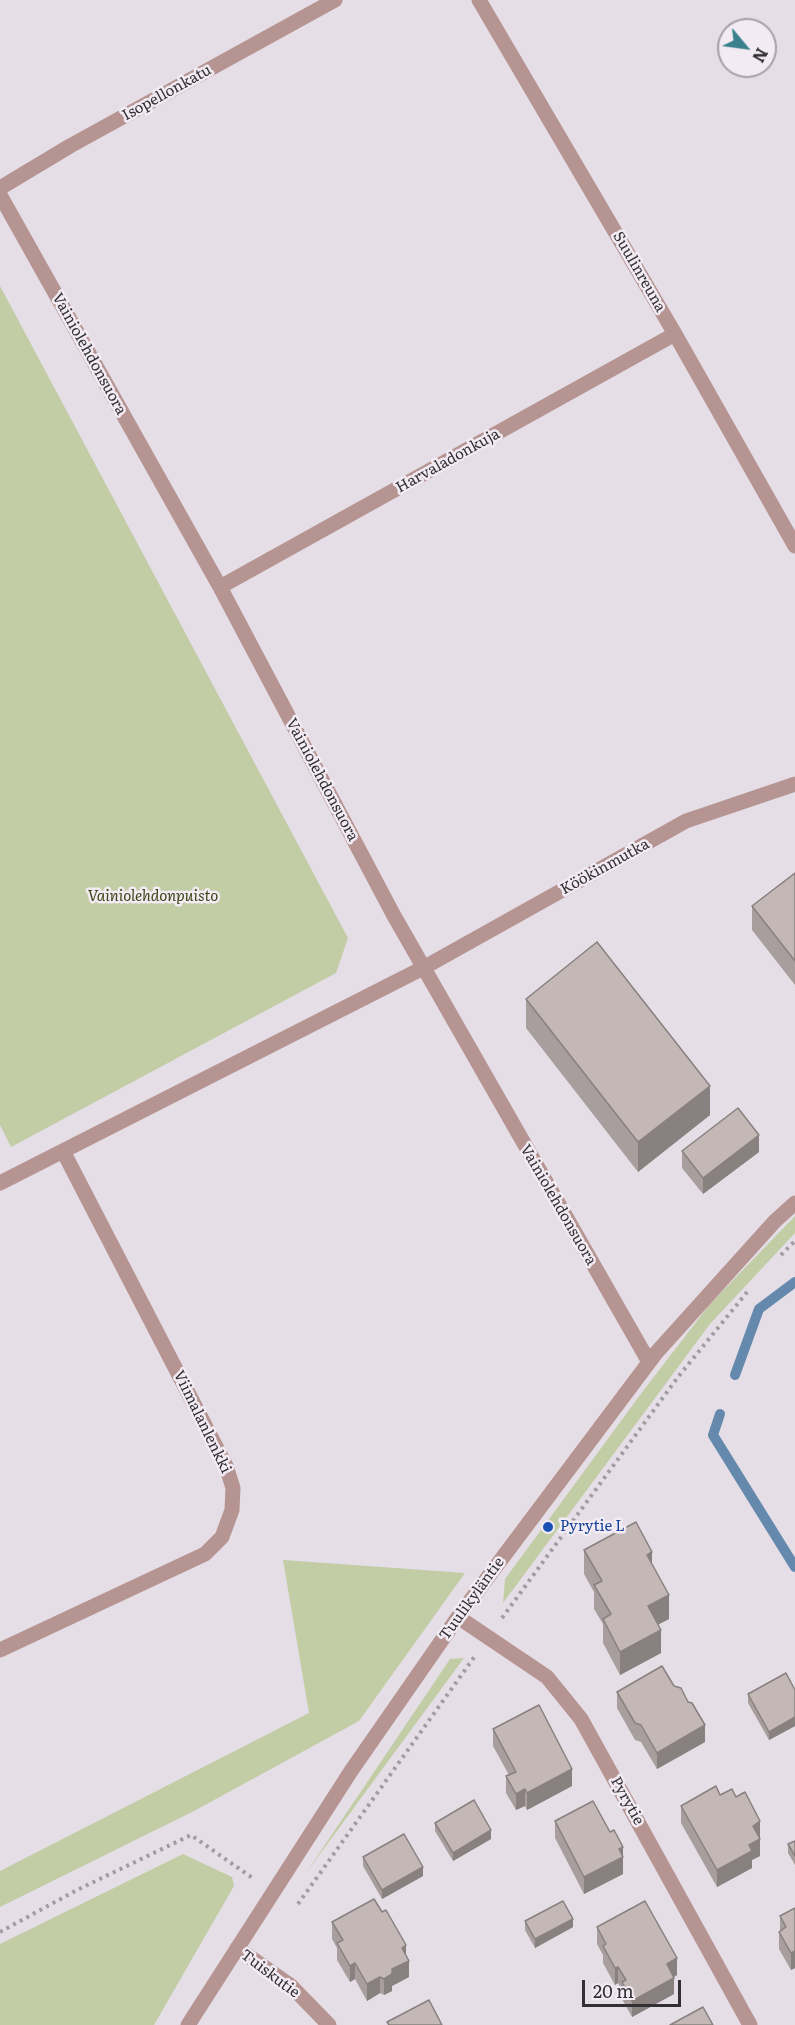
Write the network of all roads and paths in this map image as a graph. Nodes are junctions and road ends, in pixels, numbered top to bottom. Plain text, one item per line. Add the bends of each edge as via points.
1 (335, 0) edge
2 (479, 0) edge
3 (0, 188) edge
4 (0, 195) edge
5 (675, 334) junction
6 (795, 546) edge
7 (220, 587) junction
8 (795, 783) edge
9 (423, 968) junction
10 (64, 1153) junction
11 (0, 1184) edge
12 (795, 1203) edge
13 (649, 1362) junction
14 (458, 1617) junction
15 (0, 1650) edge
16 (237, 1948) junction
17 (188, 2025) edge
18 (329, 2025) edge
19 (750, 2025) edge

1 - 3 street, Isopellonkatu
2 - 5 street, Suulinreuna
4 - 7 street, Vainiolehdonsuora
5 - 6 street, Suulinreuna
5 - 7 street, Harvaladonkuja
7 - 9 street, Vainiolehdonsuora
8 - 9 street, Köökinmutka via 686,821
9 - 10 street
9 - 13 street, Vainiolehdonsuora
10 - 11 street
10 - 15 street, Viimalanlenkki via 226,1466 233,1488 232,1510 222,1537 206,1554
12 - 13 street, Tuulikyläntie
13 - 14 street, Tuulikyläntie
14 - 16 street, Tuulikyläntie via 351,1771
14 - 19 street, Pyrytie via 548,1677 581,1719
16 - 17 street, Tuulikyläntie
16 - 18 street, Tuiskutie via 291,1986

